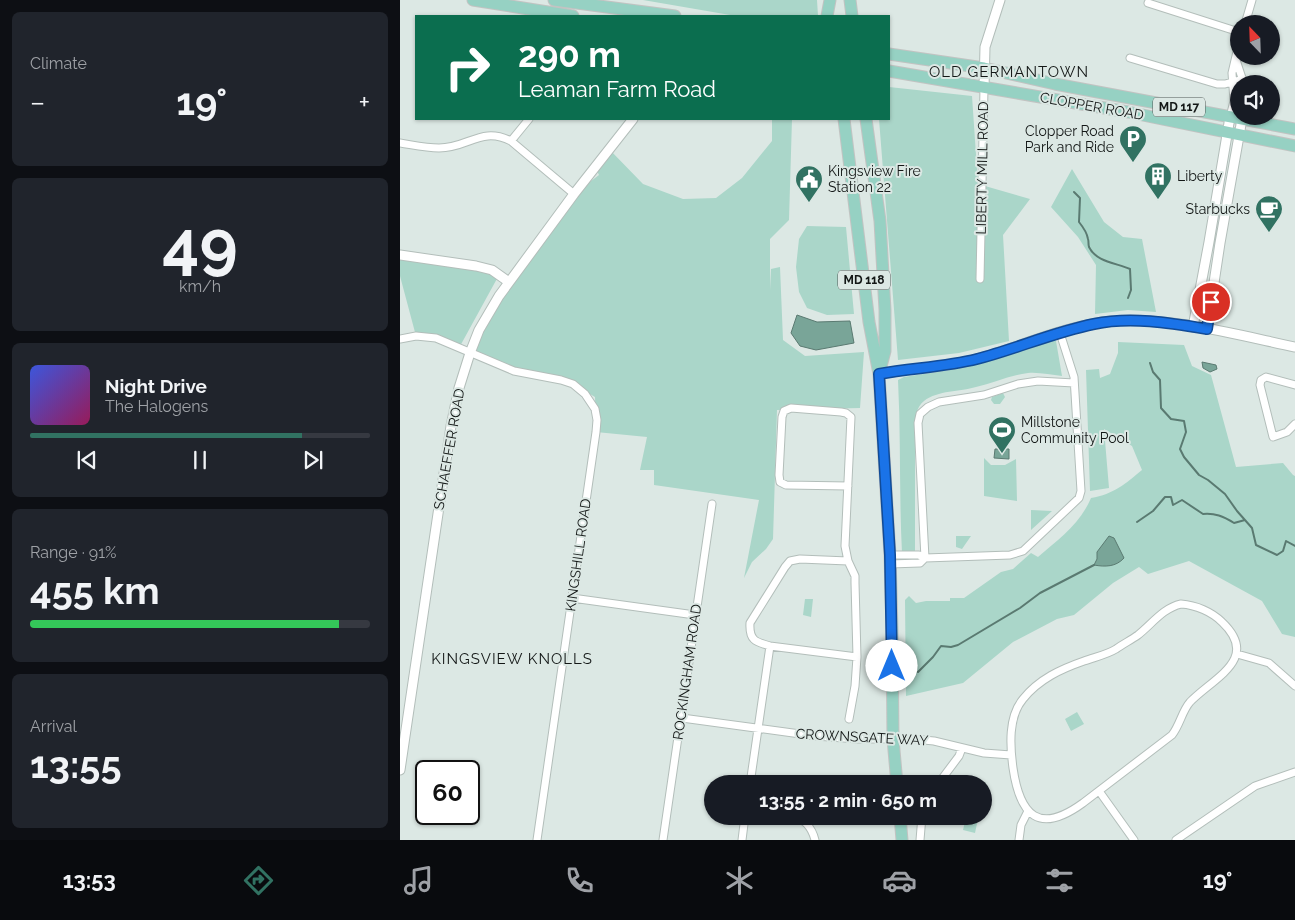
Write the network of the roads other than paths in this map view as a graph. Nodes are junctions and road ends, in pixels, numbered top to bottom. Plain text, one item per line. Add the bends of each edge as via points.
1 (473, 0) edge
2 (554, 0) edge
3 (830, 0) edge
4 (1000, 0) edge
5 (1252, 0) edge
6 (1148, 3) dead end
7 (567, 15) edge
8 (667, 15) edge
9 (827, 15) edge
10 (832, 15) edge
11 (1248, 15) edge
12 (1230, 29) edge
13 (891, 54) edge
14 (1130, 58) dead end
15 (984, 68) junction
16 (892, 72) edge
17 (1230, 83) edge
18 (984, 88) junction
19 (1230, 117) joint
20 (528, 120) edge
21 (631, 120) edge
22 (844, 120) edge
23 (866, 120) edge
24 (1242, 125) edge
25 (1276, 125) edge
26 (1295, 129) edge
27 (1227, 132) junction
28 (1240, 135) junction
29 (512, 141) junction
30 (400, 143) edge
31 (1295, 146) edge
32 (574, 194) junction
33 (400, 255) edge
34 (980, 279) dead end
35 (509, 282) junction
36 (1193, 327) junction
37 (1207, 329) junction
38 (1060, 333) junction
39 (400, 339) edge
40 (1295, 346) edge
41 (470, 353) junction
42 (879, 374) junction
43 (1074, 383) junction
44 (1295, 385) edge
45 (1295, 424) edge
46 (848, 486) junction
47 (712, 504) dead end
48 (925, 558) junction
49 (890, 560) junction
50 (848, 561) junction
51 (572, 598) junction
52 (695, 615) junction
53 (770, 646) junction
54 (1237, 654) junction
55 (857, 657) junction
56 (1295, 686) edge
57 (682, 718) junction
58 (849, 719) dead end
59 (758, 729) junction
60 (893, 739) junction
61 (402, 743) edge
62 (962, 748) junction
63 (1011, 755) junction
64 (400, 770) edge
65 (1295, 772) edge
66 (751, 775) edge
67 (896, 775) edge
68 (945, 775) edge
69 (1099, 791) junction
70 (1028, 811) junction
71 (744, 825) edge
72 (808, 825) edge
73 (901, 825) edge
74 (921, 825) edge
75 (537, 840) edge
76 (663, 840) edge
77 (742, 840) edge
78 (815, 840) edge
79 (902, 840) edge
80 (920, 840) edge
81 (1019, 840) edge
82 (1134, 840) edge
83 (1176, 840) edge

1 - 7 main road
2 - 8 main road
3 - 9 main road
3 - 10 main road
4 - 15 street, LIBERTY MILL ROAD via 985,47
5 - 11 street
6 - 12 street
13 - 15 main road, CLOPPER ROAD / MD 117
14 - 17 street via 1217,84
15 - 18 street, LIBERTY MILL ROAD
15 - 19 main road, CLOPPER ROAD / MD 117
16 - 18 main road, CLOPPER ROAD / MD 117
18 - 27 main road, CLOPPER ROAD / MD 117
18 - 34 street, LIBERTY MILL ROAD
19 - 27 street
20 - 29 street
21 - 32 street, SCHAEFFER ROAD
22 - 42 main road, MD 118 via 869,322
23 - 42 main road, MD 118 via 880,221 885,310 886,351
24 - 28 street
25 - 26 main road, CLOPPER ROAD / MD 117
27 - 28 main road, CLOPPER ROAD / MD 117
27 - 36 street
28 - 31 main road, CLOPPER ROAD / MD 117
28 - 37 street
29 - 30 street via 493,135 440,148
29 - 32 street
32 - 35 street, SCHAEFFER ROAD
33 - 35 street via 476,266 492,270
35 - 41 street, SCHAEFFER ROAD via 479,330
36 - 37 street
36 - 38 street via 1111,321
37 - 40 street
38 - 42 street via 962,362
38 - 43 street
39 - 41 street, KINGSHILL ROAD via 416,336 436,338
41 - 51 street, KINGSHILL ROAD via 514,371 572,384 585,394 595,409 596,432
41 - 61 street, SCHAEFFER ROAD via 451,426
42 - 49 main road, MD 118
43 - 48 street via 1082,491 1078,498 1023,551 1010,555
43 - 48 street via 1038,381 1018,384 984,395 939,402 920,414
44 - 45 street via 1266,377 1260,385 1273,437 1287,432
46 - 46 street via 850,415 791,408 784,411 780,482 786,485
46 - 50 street via 845,546
47 - 52 street, ROCKINGHAM ROAD
48 - 49 street via 919,555
49 - 60 main road, MD 118
50 - 53 street via 790,561 750,623 749,632 753,639
50 - 55 street via 855,576
51 - 52 street
51 - 75 street, KINGSHILL ROAD
52 - 57 street, ROCKINGHAM ROAD
53 - 55 street
53 - 59 street
54 - 56 street via 1270,663
54 - 63 street via 1235,638 1220,620 1191,604 1172,606 1136,636 1110,652 1062,669 1037,684 1021,701 1017,711 1012,727
54 - 69 street via 1226,671 1190,702 1172,735
55 - 58 street
57 - 59 street, CROWNSGATE WAY
57 - 76 street, ROCKINGHAM ROAD
59 - 60 street, CROWNSGATE WAY via 815,736
59 - 66 street
60 - 62 street, CROWNSGATE WAY via 913,738
60 - 67 main road, MD 118
61 - 64 street, SCHAEFFER ROAD
62 - 63 street, CROWNSGATE WAY
62 - 68 street
63 - 70 street via 1018,794
65 - 83 street via 1256,786
69 - 70 street via 1062,817 1046,819
69 - 82 street
70 - 81 street via 1021,825
71 - 77 street
72 - 78 street
73 - 79 main road
74 - 80 street

